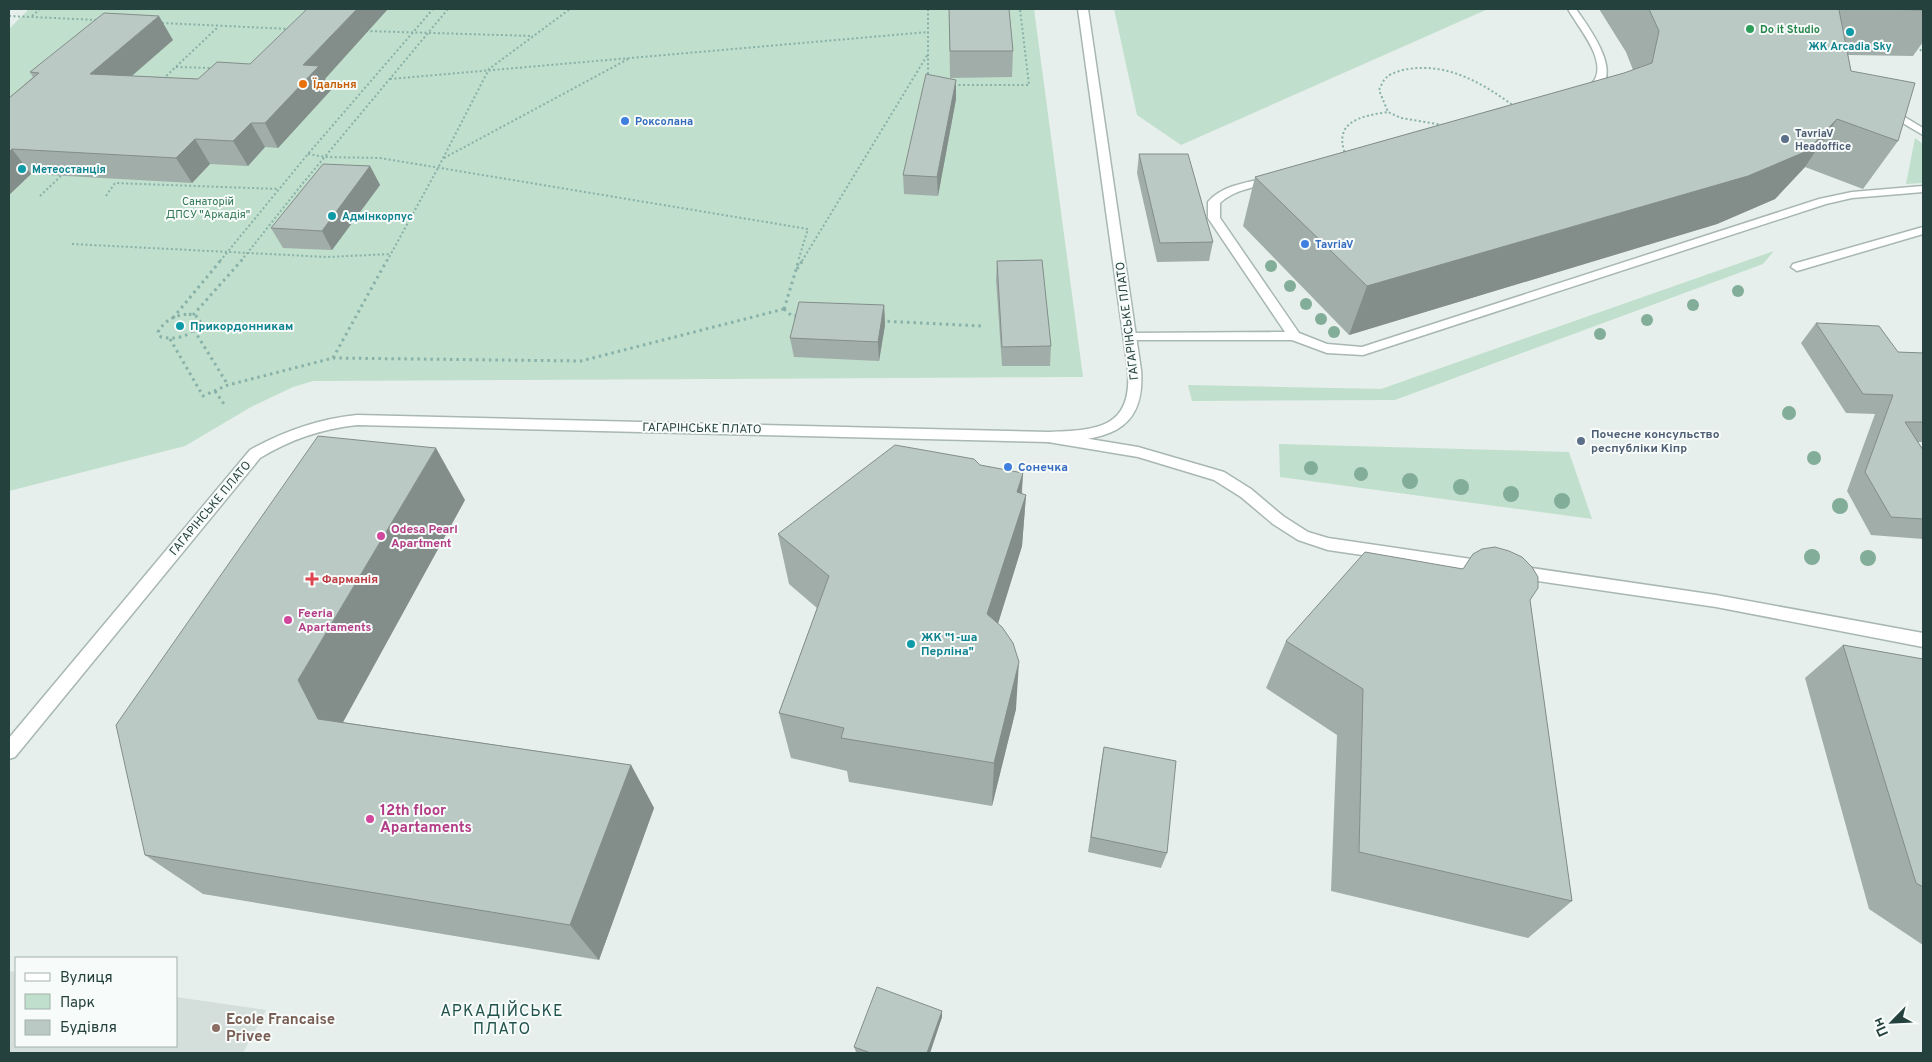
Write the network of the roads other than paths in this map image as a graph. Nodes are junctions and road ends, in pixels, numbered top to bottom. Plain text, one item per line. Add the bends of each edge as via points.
1 (1083, 9) edge
2 (1572, 9) edge
3 (1581, 96) edge
4 (1882, 106) edge
5 (1923, 132) edge
6 (1285, 177) edge
7 (1923, 189) edge
8 (1923, 230) edge
9 (1798, 267) dead end
10 (1294, 336) junction
11 (1131, 337) junction
12 (1049, 437) junction
13 (1923, 640) edge
14 (9, 751) edge

1 - 11 street, ГАГАРІНСЬКЕ ПЛАТО
2 - 3 street via 1600,56 1603,69 1602,80
4 - 5 street
6 - 10 street via 1225,193 1214,202 1213,209 1218,226
7 - 10 street via 1824,201 1363,351 1324,348
8 - 9 street
10 - 11 street
11 - 12 street, ГАГАРІНСЬКЕ ПЛАТО via 1135,387 1133,402 1125,416 1092,434
12 - 13 street via 1138,452 1219,476 1303,536 1328,544 1716,602
12 - 14 street, ГАГАРІНСЬКЕ ПЛАТО via 357,420 329,422 300,430 256,454

